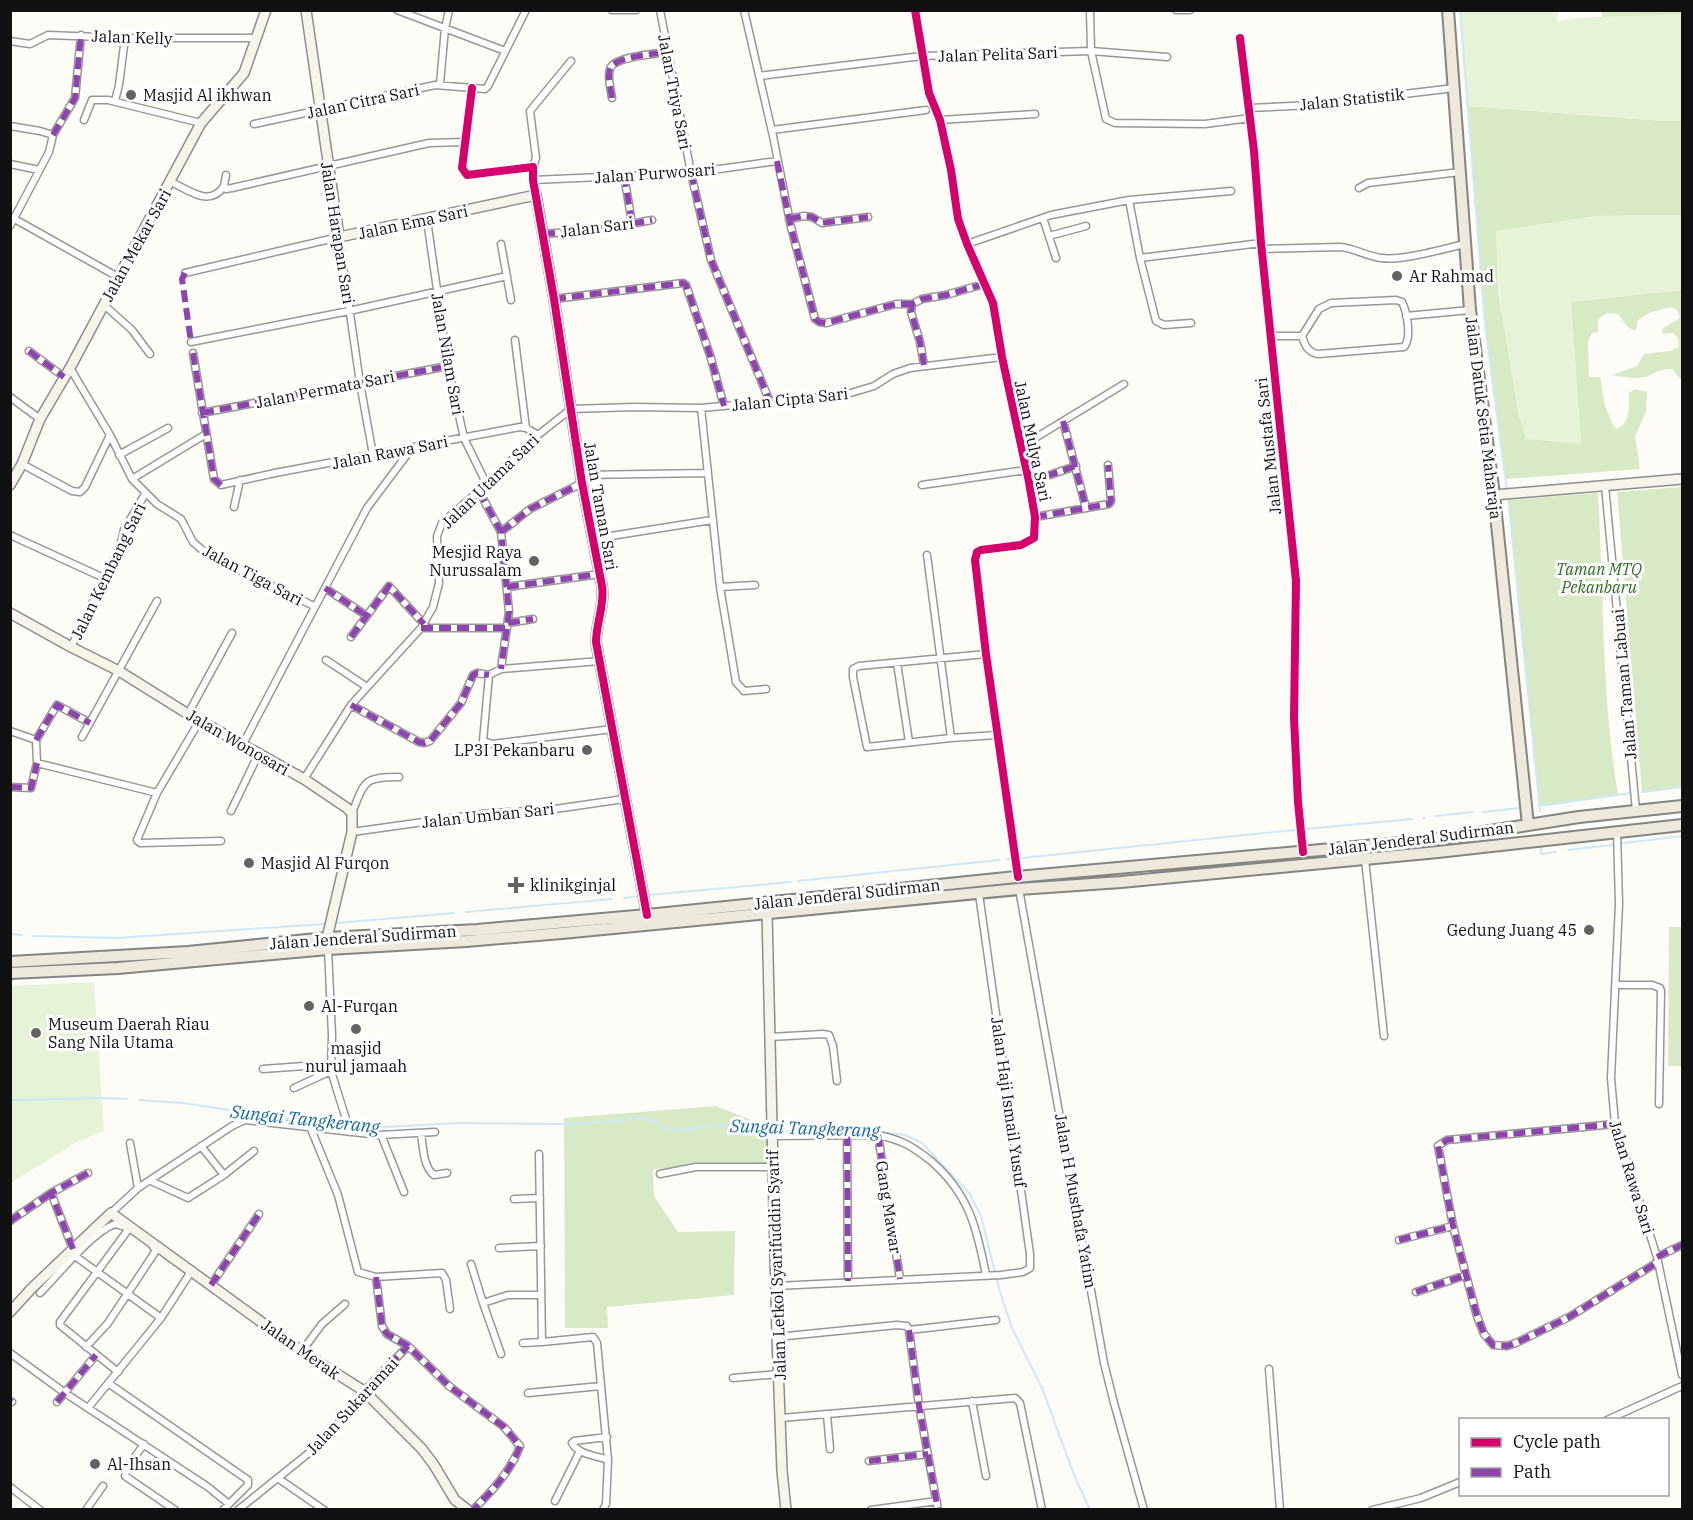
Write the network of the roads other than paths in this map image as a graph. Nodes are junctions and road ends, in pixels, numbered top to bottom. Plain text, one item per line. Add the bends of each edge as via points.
1 (266, 10) edge
2 (306, 10) edge
3 (397, 10) edge
4 (449, 10) edge
5 (526, 10) edge
6 (612, 10) edge
7 (636, 10) edge
8 (660, 10) edge
9 (744, 10) edge
10 (915, 10) edge
11 (1090, 10) edge
12 (1176, 10) edge
13 (1190, 10) edge
14 (1448, 10) edge
15 (445, 28) junction
16 (81, 35) junction
17 (125, 38) junction
18 (256, 38) junction
19 (1240, 38) dead end
20 (10, 41) edge
21 (505, 51) junction
22 (1091, 51) junction
23 (667, 52) junction
24 (922, 56) junction
25 (1167, 57) dead end
26 (571, 61) dead end
27 (759, 76) junction
28 (440, 84) junction
29 (472, 88) junction
30 (1454, 88) junction
31 (612, 98) dead end
32 (115, 101) junction
33 (1249, 108) junction
34 (926, 110) dead end
35 (320, 111) junction
36 (1035, 114) dead end
37 (1250, 118) junction
38 (84, 120) dead end
39 (940, 120) junction
40 (201, 123) junction
41 (254, 124) dead end
42 (10, 126) edge
43 (772, 130) junction
44 (54, 135) junction
45 (464, 142) junction
46 (777, 161) junction
47 (10, 164) edge
48 (327, 166) junction
49 (533, 166) junction
50 (39, 170) junction
51 (1460, 172) junction
52 (691, 173) junction
53 (226, 175) dead end
54 (624, 176) junction
55 (533, 180) junction
56 (171, 182) junction
57 (224, 186) junction
58 (1359, 188) dead end
59 (1231, 191) dead end
60 (536, 195) junction
61 (1129, 200) junction
62 (631, 217) dead end
63 (868, 217) dead end
64 (12, 218) edge
65 (1043, 218) junction
66 (789, 219) junction
67 (427, 220) junction
68 (651, 220) dead end
69 (10, 226) edge
70 (1086, 226) dead end
71 (543, 234) junction
72 (1049, 236) junction
73 (339, 237) junction
74 (501, 244) dead end
75 (967, 244) junction
76 (1465, 244) junction
77 (1261, 246) junction
78 (1056, 258) dead end
79 (1140, 258) junction
80 (185, 273) dead end
81 (507, 276) junction
82 (118, 277) junction
83 (984, 284) junction
84 (437, 292) junction
85 (555, 299) junction
86 (511, 300) dead end
87 (103, 304) junction
88 (912, 304) junction
89 (349, 310) junction
90 (1470, 310) junction
91 (1406, 316) junction
92 (1191, 323) dead end
93 (1271, 336) junction
94 (1302, 336) junction
95 (515, 340) dead end
96 (191, 342) dead end
97 (30, 351) dead end
98 (193, 353) dead end
99 (150, 354) dead end
100 (1002, 357) junction
101 (924, 365) junction
102 (448, 366) junction
103 (67, 373) junction
104 (360, 383) junction
105 (1125, 384) dead end
106 (10, 397) edge
107 (770, 402) junction
108 (724, 406) junction
109 (702, 408) junction
110 (571, 409) junction
111 (202, 413) junction
112 (40, 419) junction
113 (1063, 421) junction
114 (168, 428) dead end
115 (526, 428) junction
116 (206, 434) junction
117 (110, 435) junction
118 (538, 435) junction
119 (464, 438) junction
120 (1022, 446) junction
121 (412, 448) junction
122 (119, 455) junction
123 (373, 456) junction
124 (1108, 465) dead end
125 (1076, 466) junction
126 (17, 467) edge
127 (1026, 470) junction
128 (708, 473) junction
129 (132, 478) junction
130 (581, 479) junction
131 (1683, 479) edge
132 (240, 480) junction
133 (1029, 482) junction
134 (486, 483) junction
135 (10, 485) edge
136 (922, 485) dead end
137 (1605, 486) junction
138 (479, 491) junction
139 (145, 494) junction
140 (1503, 494) junction
141 (234, 507) dead end
142 (1086, 508) junction
143 (1035, 517) junction
144 (712, 520) junction
145 (501, 532) junction
146 (10, 535) edge
147 (592, 539) junction
148 (927, 555) dead end
149 (600, 574) junction
150 (104, 578) junction
151 (755, 585) dead end
152 (720, 586) junction
153 (507, 587) junction
154 (325, 588) junction
155 (157, 601) dead end
156 (314, 606) junction
157 (10, 613) edge
158 (367, 616) junction
159 (533, 619) dead end
160 (422, 626) junction
161 (507, 626) junction
162 (232, 633) dead end
163 (351, 637) dead end
164 (71, 647) junction
165 (986, 654) junction
166 (941, 658) junction
167 (326, 660) dead end
168 (600, 661) junction
169 (897, 663) junction
170 (501, 669) junction
171 (119, 671) junction
172 (489, 675) junction
173 (367, 687) junction
174 (766, 689) dead end
175 (351, 705) junction
176 (188, 714) junction
177 (200, 720) junction
178 (90, 723) junction
179 (612, 729) junction
180 (10, 731) edge
181 (997, 735) junction
182 (82, 737) dead end
183 (951, 738) junction
184 (36, 740) junction
185 (909, 742) junction
186 (243, 744) junction
187 (259, 753) junction
188 (37, 763) junction
189 (399, 777) dead end
190 (304, 779) junction
191 (10, 787) edge
192 (157, 793) junction
193 (624, 799) junction
194 (1683, 806) edge
195 (1636, 810) junction
196 (231, 811) dead end
197 (351, 813) junction
198 (1528, 825) junction
199 (1683, 825) edge
200 (1617, 831) junction
201 (352, 832) junction
202 (221, 841) dead end
203 (1303, 852) junction
204 (1365, 858) junction
205 (1120, 868) junction
206 (1018, 877) junction
207 (1121, 882) junction
208 (1019, 889) junction
209 (979, 894) junction
210 (767, 913) junction
211 (647, 915) junction
212 (327, 938) junction
213 (328, 950) junction
214 (10, 962) edge
215 (10, 972) edge
216 (1616, 985) junction
217 (1384, 1036) dead end
218 (770, 1037) junction
219 (332, 1064) junction
220 (263, 1069) dead end
221 (332, 1071) junction
222 (837, 1081) dead end
223 (294, 1088) dead end
224 (1659, 1104) dead end
225 (1615, 1124) junction
226 (311, 1129) junction
227 (350, 1132) junction
228 (435, 1132) dead end
229 (421, 1133) junction
230 (772, 1134) junction
231 (847, 1134) junction
232 (379, 1135) junction
233 (878, 1136) junction
234 (130, 1143) dead end
235 (201, 1146) junction
236 (254, 1151) dead end
237 (539, 1154) dead end
238 (773, 1167) junction
239 (88, 1173) dead end
240 (447, 1173) dead end
241 (660, 1174) dead end
242 (224, 1175) junction
243 (151, 1181) junction
244 (138, 1188) junction
245 (404, 1192) dead end
246 (51, 1193) junction
247 (540, 1198) junction
248 (513, 1199) dead end
249 (111, 1213) junction
250 (259, 1214) dead end
251 (10, 1221) edge
252 (1454, 1226) junction
253 (128, 1230) junction
254 (1399, 1240) dead end
255 (1683, 1245) edge
256 (541, 1246) junction
257 (500, 1248) dead end
258 (74, 1253) junction
259 (1657, 1260) junction
260 (471, 1264) dead end
261 (192, 1270) junction
262 (97, 1272) junction
263 (987, 1275) junction
264 (1466, 1275) junction
265 (376, 1277) junction
266 (900, 1279) junction
267 (848, 1281) junction
268 (211, 1285) junction
269 (776, 1286) junction
270 (1416, 1292) dead end
271 (40, 1293) dead end
272 (127, 1293) junction
273 (541, 1295) junction
274 (483, 1303) junction
275 (345, 1304) dead end
276 (450, 1309) dead end
277 (10, 1312) edge
278 (161, 1318) junction
279 (996, 1320) dead end
280 (909, 1330) junction
281 (777, 1337) junction
282 (543, 1342) junction
283 (523, 1343) dead end
284 (408, 1346) junction
285 (86, 1347) junction
286 (302, 1351) junction
287 (10, 1353) edge
288 (501, 1354) dead end
289 (96, 1355) junction
290 (1269, 1369) dead end
291 (118, 1372) junction
292 (779, 1374) junction
293 (1683, 1375) edge
294 (733, 1378) dead end
295 (108, 1383) junction
296 (601, 1386) junction
297 (1683, 1386) edge
298 (364, 1391) junction
299 (65, 1393) junction
300 (528, 1393) dead end
301 (972, 1401) junction
302 (57, 1402) dead end
303 (919, 1406) junction
304 (88, 1408) junction
305 (827, 1415) junction
306 (1609, 1418) edge
307 (781, 1419) junction
308 (607, 1437) junction
309 (144, 1444) junction
310 (830, 1449) dead end
311 (580, 1451) junction
312 (928, 1454) junction
313 (608, 1460) junction
314 (869, 1461) dead end
315 (986, 1476) dead end
316 (279, 1479) junction
317 (1459, 1483) edge
318 (103, 1486) dead end
319 (10, 1487) edge
320 (555, 1501) dead end
321 (937, 1501) junction
322 (229, 1504) junction
323 (40, 1509) edge
324 (86, 1509) edge
325 (175, 1509) edge
326 (223, 1509) edge
327 (238, 1509) edge
328 (324, 1509) edge
329 (468, 1509) edge
330 (473, 1509) edge
331 (603, 1509) edge
332 (786, 1509) edge
333 (871, 1509) edge
334 (938, 1509) edge
335 (1042, 1509) edge
336 (1144, 1509) edge
337 (1280, 1509) edge
338 (1372, 1509) edge

1 - 18 street, Jalan Mekar Sari
2 - 35 street, Jalan Harapan Sari
3 - 15 street
4 - 15 street
5 - 21 street
6 - 7 street
8 - 23 street, Jalan Triya Sari
9 - 27 street
10 - 24 street, Jalan Mulya Sari
11 - 22 street
12 - 13 street
14 - 30 main road, Jalan Datuk Setia Maharaja
15 - 21 street
15 - 28 street
16 - 17 street, Jalan Kelly
16 - 20 street, Jalan Kelly via 48,35 30,44
16 - 44 street via 75,98
17 - 18 street, Jalan Kelly
17 - 32 street
18 - 40 street, Jalan Mekar Sari via 244,73
19 - 33 street, Jalan Mustafa Sari
21 - 29 street, Jalan Citra Sari via 488,86 482,90
22 - 24 street, Jalan Pelita Sari
22 - 25 street, Jalan Pelita Sari
22 - 37 street via 1104,116 1110,122 1184,124
23 - 31 street via 617,61 610,66
23 - 52 street, Jalan Triya Sari
24 - 27 street, Jalan Pelita Sari
24 - 39 street, Jalan Mulya Sari via 929,93
26 - 49 street, Jalan Taman Sari via 530,111 536,158
27 - 43 street
28 - 29 street, Jalan Citra Sari
28 - 35 street, Jalan Citra Sari
29 - 45 street
30 - 33 street, Jalan Statistik via 1313,105
30 - 51 main road, Jalan Datuk Setia Maharaja
32 - 38 street via 92,100
32 - 40 street
33 - 37 street, Jalan Mustafa Sari
34 - 43 street
35 - 41 street, Jalan Citra Sari
35 - 48 street, Jalan Harapan Sari
36 - 39 street
37 - 77 street, Jalan Mustafa Sari
39 - 75 street, Jalan Mulya Sari via 958,219
40 - 56 street, Jalan Mekar Sari
42 - 44 street
43 - 46 street
44 - 50 street
45 - 48 street via 429,143
45 - 49 street via 462,168 467,175
46 - 52 street, Jalan Purwosari
46 - 66 street
47 - 50 street
48 - 57 street via 232,188
48 - 73 street, Jalan Harapan Sari
49 - 55 street, Jalan Taman Sari
50 - 64 street
51 - 58 street via 1368,183
51 - 76 main road, Jalan Datuk Setia Maharaja
52 - 54 street, Jalan Purwosari
52 - 107 street, Jalan Triya Sari via 711,260
53 - 57 street
54 - 55 street, Jalan Purwosari
54 - 62 street, Jalan Sari
55 - 60 street, Jalan Taman Sari
56 - 57 street via 210,197 219,194
56 - 82 street, Jalan Mekar Sari
59 - 61 street
60 - 67 street, Jalan Ema Sari
60 - 71 street, Jalan Taman Sari
61 - 65 street
61 - 79 street
63 - 66 street via 822,223 812,217
64 - 69 street
64 - 82 street
65 - 72 street
65 - 75 street
66 - 88 street via 819,322 896,304
67 - 73 street, Jalan Ema Sari
67 - 84 street, Jalan Nilam Sari
68 - 71 street, Jalan Sari
70 - 72 street
71 - 85 street, Jalan Taman Sari
72 - 78 street
73 - 80 street, Jalan Ema Sari
73 - 89 street, Jalan Harapan Sari
74 - 81 street
75 - 83 street, Jalan Mulya Sari
76 - 77 street via 1387,258 1340,246
76 - 90 main road, Jalan Datuk Setia Maharaja
77 - 79 street
77 - 93 street, Jalan Mustafa Sari
79 - 92 street via 1156,321 1164,325
81 - 84 street
81 - 86 street
82 - 87 street, Jalan Mekar Sari
83 - 88 street
83 - 100 street, Jalan Mulya Sari via 993,303
84 - 89 street
84 - 102 street, Jalan Nilam Sari
85 - 108 street via 686,285
85 - 110 street, Jalan Taman Sari
87 - 99 street via 132,330
87 - 103 street, Jalan Mekar Sari
88 - 101 street
89 - 96 street
89 - 104 street, Jalan Harapan Sari
90 - 91 street
90 - 140 main road, Jalan Datuk Setia Maharaja
91 - 94 street via 1404,305 1396,300 1330,303 1319,309
91 - 94 street via 1408,339 1402,348 1314,353 1308,350
93 - 94 street
93 - 203 street, Jalan Mustafa Sari via 1296,581 1294,718
95 - 115 street
97 - 103 street
98 - 111 street
100 - 101 street, Jalan Cipta Sari
100 - 120 street, Jalan Mulya Sari
101 - 107 street, Jalan Cipta Sari via 844,395
102 - 104 street, Jalan Permata Sari
102 - 119 street, Jalan Nilam Sari
103 - 112 street, Jalan Mekar Sari
103 - 117 street, Jalan Tiga Sari
104 - 111 street, Jalan Permata Sari
104 - 123 street, Jalan Harapan Sari
105 - 113 street
106 - 112 street
107 - 108 street, Jalan Cipta Sari
108 - 109 street, Jalan Cipta Sari
109 - 110 street, Jalan Cipta Sari
109 - 128 street
110 - 118 street, Jalan Utama Sari
110 - 130 street, Jalan Taman Sari
111 - 116 street
112 - 126 street, Jalan Mekar Sari
113 - 120 street
113 - 125 street
114 - 122 street
115 - 118 street
115 - 119 street, Jalan Rawa Sari
116 - 129 street
116 - 132 street, Jalan Rawa Sari via 214,479 221,486
117 - 122 street, Jalan Tiga Sari
117 - 126 street via 80,492
118 - 134 street, Jalan Utama Sari
119 - 121 street, Jalan Rawa Sari
119 - 134 street, Jalan Nilam Sari
120 - 127 street, Jalan Mulya Sari
121 - 123 street, Jalan Rawa Sari
121 - 154 street via 367,508
122 - 129 street, Jalan Tiga Sari
123 - 132 street, Jalan Rawa Sari
124 - 142 street via 1111,501
125 - 133 street
125 - 142 street
126 - 135 street, Jalan Mekar Sari
127 - 133 street, Jalan Mulya Sari
127 - 136 street
128 - 130 street
128 - 144 street
129 - 139 street, Jalan Tiga Sari
130 - 145 street via 530,509
130 - 147 street, Jalan Taman Sari
131 - 137 street
132 - 141 street
133 - 143 street, Jalan Mulya Sari
134 - 138 street, Jalan Utama Sari
137 - 140 street
137 - 195 street, Jalan Taman Labuai
138 - 145 street
138 - 160 street, Jalan Utama Sari via 440,526 438,590
139 - 150 street, Jalan Kembang Sari via 124,530
139 - 156 street, Jalan Tiga Sari via 177,515 193,542 211,556
140 - 198 main road, Jalan Datuk Setia Maharaja
142 - 143 street
143 - 165 street, Jalan Mulya Sari via 1034,538 1021,545 981,550 975,556
144 - 147 street
144 - 152 street
145 - 153 street
146 - 150 street
147 - 149 street, Jalan Taman Sari
148 - 166 street
149 - 153 street
149 - 168 street, Jalan Taman Sari via 604,596 596,632
150 - 164 street, Jalan Kembang Sari
151 - 152 street
152 - 174 street via 736,682 744,691
153 - 161 street
154 - 156 street
154 - 158 street
155 - 171 street
156 - 186 street
157 - 164 street, Jalan Wonosari
158 - 160 street via 389,586
158 - 163 street
159 - 161 street
160 - 161 street
160 - 173 street, Jalan Utama Sari
161 - 170 street
162 - 176 street
164 - 171 street, Jalan Wonosari
165 - 166 street
165 - 181 street, Jalan Mulya Sari
166 - 169 street
166 - 183 street
167 - 173 street
168 - 170 street
168 - 179 street, Jalan Taman Sari
169 - 185 street
169 - 185 street via 855,667 852,671 867,747
170 - 172 street
171 - 176 street, Jalan Wonosari
171 - 178 street
172 - 175 street via 473,675 461,703 430,741 424,743
172 - 179 street via 483,741 486,743
173 - 175 street, Jalan Utama Sari
175 - 190 street, Jalan Utama Sari
176 - 177 street, Jalan Wonosari
177 - 186 street, Jalan Wonosari
177 - 192 street
178 - 182 street
178 - 184 street via 57,705
179 - 193 street, Jalan Taman Sari
180 - 184 street
181 - 183 street
181 - 206 street, Jalan Mulya Sari
183 - 185 street
184 - 188 street
186 - 187 street, Jalan Wonosari
187 - 190 street, Jalan Wonosari
187 - 196 street
188 - 191 street via 31,788
188 - 192 street
189 - 197 street via 367,781
190 - 197 street, Jalan Wonosari
192 - 202 street via 137,836 139,843
193 - 201 street, Jalan Umban Sari
193 - 211 street, Jalan Taman Sari
194 - 195 main road, Jalan Jenderal Sudirman
195 - 198 main road, Jalan Jenderal Sudirman
197 - 201 street
198 - 203 main road, Jalan Jenderal Sudirman via 1433,840
199 - 200 main road, Jalan Jenderal Sudirman
200 - 204 main road, Jalan Jenderal Sudirman
200 - 216 street, Jalan Rawa Sari
201 - 212 street
203 - 205 main road, Jalan Jenderal Sudirman
204 - 207 main road, Jalan Jenderal Sudirman
204 - 217 street
205 - 206 main road, Jalan Jenderal Sudirman
205 - 207 main road
206 - 211 main road, Jalan Jenderal Sudirman
207 - 208 main road, Jalan Jenderal Sudirman
208 - 209 main road, Jalan Jenderal Sudirman
208 - 336 street, Jalan H Musthafa Yatim via 1104,1363
209 - 210 main road, Jalan Jenderal Sudirman
209 - 263 street, Jalan Haji Ismail Yusuf via 1031,1261 1023,1272
210 - 213 main road, Jalan Jenderal Sudirman
210 - 218 street, Jalan Letkol Syarifuddin Syarif
211 - 212 main road, Jalan Jenderal Sudirman
212 - 214 main road, Jalan Jenderal Sudirman via 188,952
213 - 215 main road, Jalan Jenderal Sudirman via 108,969
213 - 219 street
216 - 224 street via 1660,988
216 - 225 street, Jalan Rawa Sari via 1611,1078
218 - 222 street via 829,1035
218 - 230 street, Jalan Letkol Syarifuddin Syarif
219 - 220 street
219 - 221 street
221 - 223 street
221 - 227 street
225 - 252 street via 1440,1143 1438,1150
225 - 259 street, Jalan Rawa Sari
226 - 227 street
226 - 235 street via 243,1120
226 - 265 street via 345,1216 356,1270
227 - 232 street
228 - 229 street
229 - 232 street
229 - 240 street via 431,1173
230 - 231 street
230 - 238 street, Jalan Letkol Syarifuddin Syarif
231 - 233 street
231 - 267 street
232 - 245 street
233 - 263 street via 911,1145 954,1184 968,1206 980,1238
233 - 266 street, Gang Mawar
234 - 244 street
235 - 242 street
235 - 243 street
236 - 242 street
237 - 247 street
238 - 241 street via 696,1167
238 - 269 street, Jalan Letkol Syarifuddin Syarif
239 - 246 street
242 - 243 street via 188,1198
243 - 244 street
244 - 249 street
246 - 251 street
246 - 258 street
247 - 248 street
247 - 256 street
249 - 258 street
249 - 261 street, Jalan Merak
250 - 268 street
252 - 254 street
252 - 264 street
253 - 258 street via 118,1224 109,1226
253 - 262 street
253 - 272 street via 157,1249
255 - 259 street
256 - 257 street
256 - 273 street
258 - 262 street
258 - 271 street
258 - 277 street
259 - 264 street via 1569,1317 1507,1346 1493,1345 1484,1334
259 - 293 street, Jalan Rawa Sari
260 - 274 street
261 - 268 street, Jalan Merak
261 - 278 street
262 - 272 street
262 - 285 street via 60,1322
263 - 266 street, Jalan Haji Ismail Yusuf
264 - 270 street
265 - 276 street via 442,1273
265 - 284 street via 383,1329
266 - 267 street, Jalan Haji Ismail Yusuf
267 - 269 street, Jalan Haji Ismail Yusuf
268 - 286 street, Jalan Merak
269 - 281 street, Jalan Letkol Syarifuddin Syarif
272 - 278 street
272 - 285 street via 108,1323
273 - 274 street via 508,1295
273 - 282 street
274 - 288 street
275 - 286 street via 322,1324
278 - 291 street
279 - 280 street
280 - 281 street via 897,1325
280 - 303 street
281 - 292 street, Jalan Letkol Syarifuddin Syarif
282 - 283 street
282 - 296 street via 593,1337 598,1349
284 - 298 street, Jalan Sukaramai
284 - 330 street via 449,1386 504,1427 520,1446 503,1477
285 - 289 street
286 - 298 street, Jalan Merak
287 - 299 street
289 - 291 street
289 - 299 street
290 - 337 street
291 - 295 street
292 - 294 street
292 - 307 street, Jalan Letkol Syarifuddin Syarif
295 - 304 street
295 - 322 street via 248,1480 248,1485
296 - 300 street
296 - 308 street
297 - 306 street
298 - 316 street, Jalan Sukaramai via 325,1440
298 - 329 street, Jalan Merak via 422,1449 455,1500
299 - 302 street
299 - 304 street
301 - 303 street
301 - 315 street
301 - 335 street via 1013,1397 1019,1400
303 - 305 street
303 - 312 street
304 - 309 street
305 - 307 street
305 - 310 street
307 - 332 street, Jalan Letkol Syarifuddin Syarif
308 - 311 street via 574,1441 573,1446
308 - 313 street
309 - 322 street
309 - 325 street via 125,1476
311 - 313 street
311 - 320 street
312 - 314 street
312 - 321 street
313 - 331 street
316 - 327 street, Jalan Sukaramai
316 - 328 street
317 - 338 street via 1421,1498
318 - 324 street
319 - 323 street
321 - 333 street
321 - 334 street
322 - 326 street

